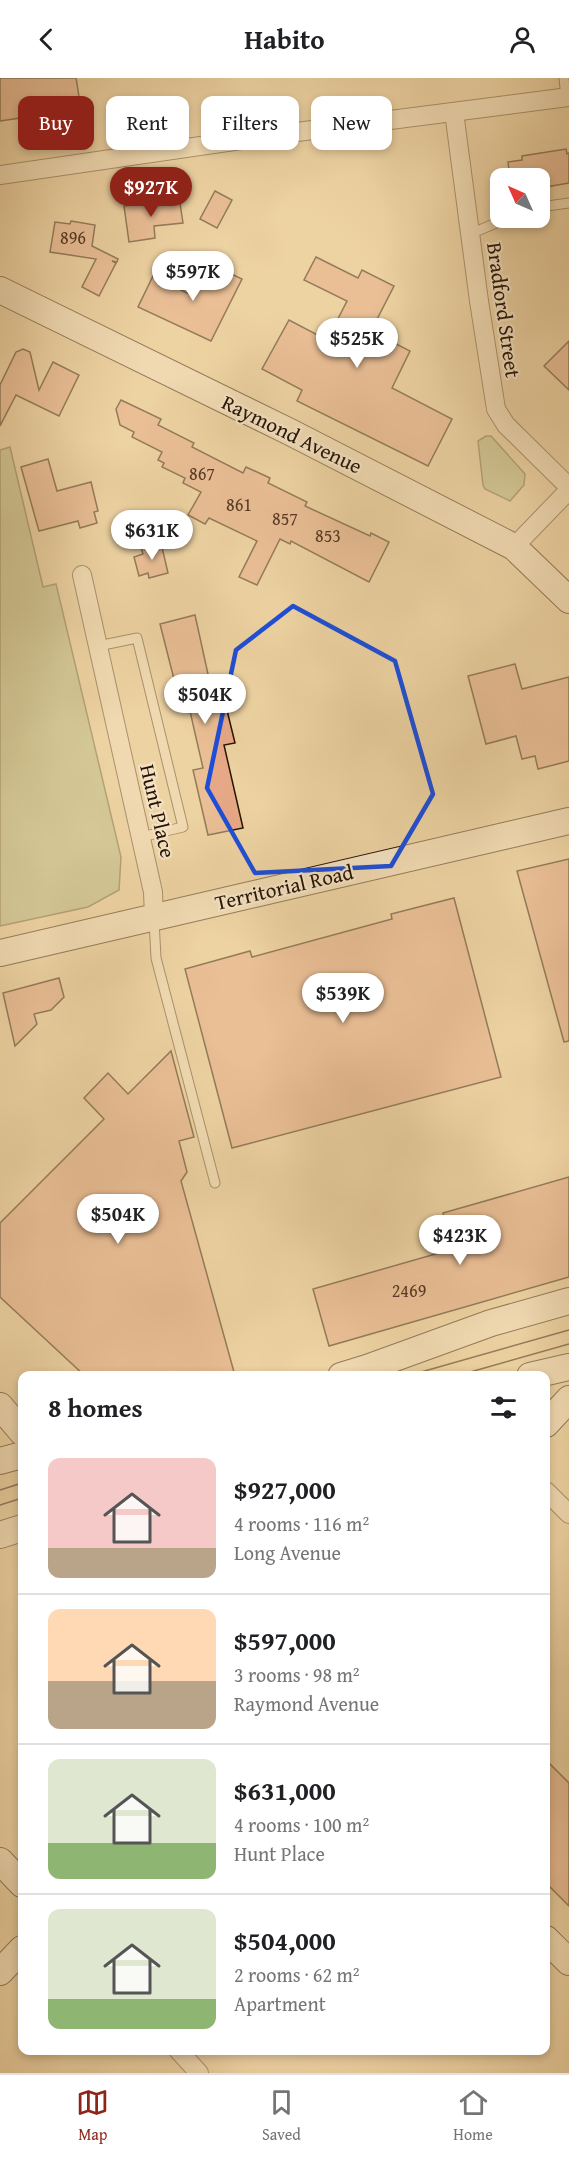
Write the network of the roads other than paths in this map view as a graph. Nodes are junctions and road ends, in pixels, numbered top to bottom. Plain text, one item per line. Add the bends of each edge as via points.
1 (564, 78) edge
2 (567, 97) edge
3 (454, 112) junction
4 (0, 175) edge
5 (569, 203) edge
6 (550, 206) edge
7 (490, 226) edge
8 (470, 234) junction
9 (0, 290) edge
10 (569, 488) edge
11 (514, 547) junction
12 (82, 575) dead end
13 (569, 600) edge
14 (98, 646) junction
15 (569, 821) edge
16 (141, 837) junction
17 (154, 917) junction
18 (0, 953) edge
19 (215, 1183) dead end
20 (569, 1301) edge
21 (569, 1367) edge
22 (357, 1371) edge
23 (550, 1371) edge
24 (569, 1399) edge
25 (0, 1406) edge
26 (550, 1420) edge
27 (18, 1427) edge
28 (18, 1456) edge
29 (0, 1461) edge
30 (550, 1495) edge
31 (569, 1514) edge
32 (18, 1529) edge
33 (0, 1535) edge
34 (0, 1861) edge
35 (18, 1880) edge
36 (550, 1943) edge
37 (18, 1953) edge
38 (569, 1962) edge
39 (0, 1972) edge
40 (183, 2055) edge
41 (199, 2073) edge

1 - 2 lane
2 - 3 street
3 - 4 street
3 - 8 street, Bradford Street
5 - 6 lane
7 - 8 lane
8 - 10 street, Bradford Street via 496,409 506,425
9 - 11 street, Raymond Avenue
10 - 11 street
11 - 13 street, Raymond Avenue
12 - 14 street, Hunt Place
14 - 16 street, Hunt Place
14 - 16 lane via 137,638 183,827
15 - 17 street, Territorial Road
16 - 17 street, Hunt Place via 153,892
17 - 18 street, Territorial Road
17 - 19 lane via 156,958
20 - 22 street via 491,1323
21 - 23 street
24 - 26 street
25 - 27 street
28 - 29 street
30 - 31 street
32 - 33 street
34 - 35 street
36 - 38 street
37 - 39 street
40 - 41 street

